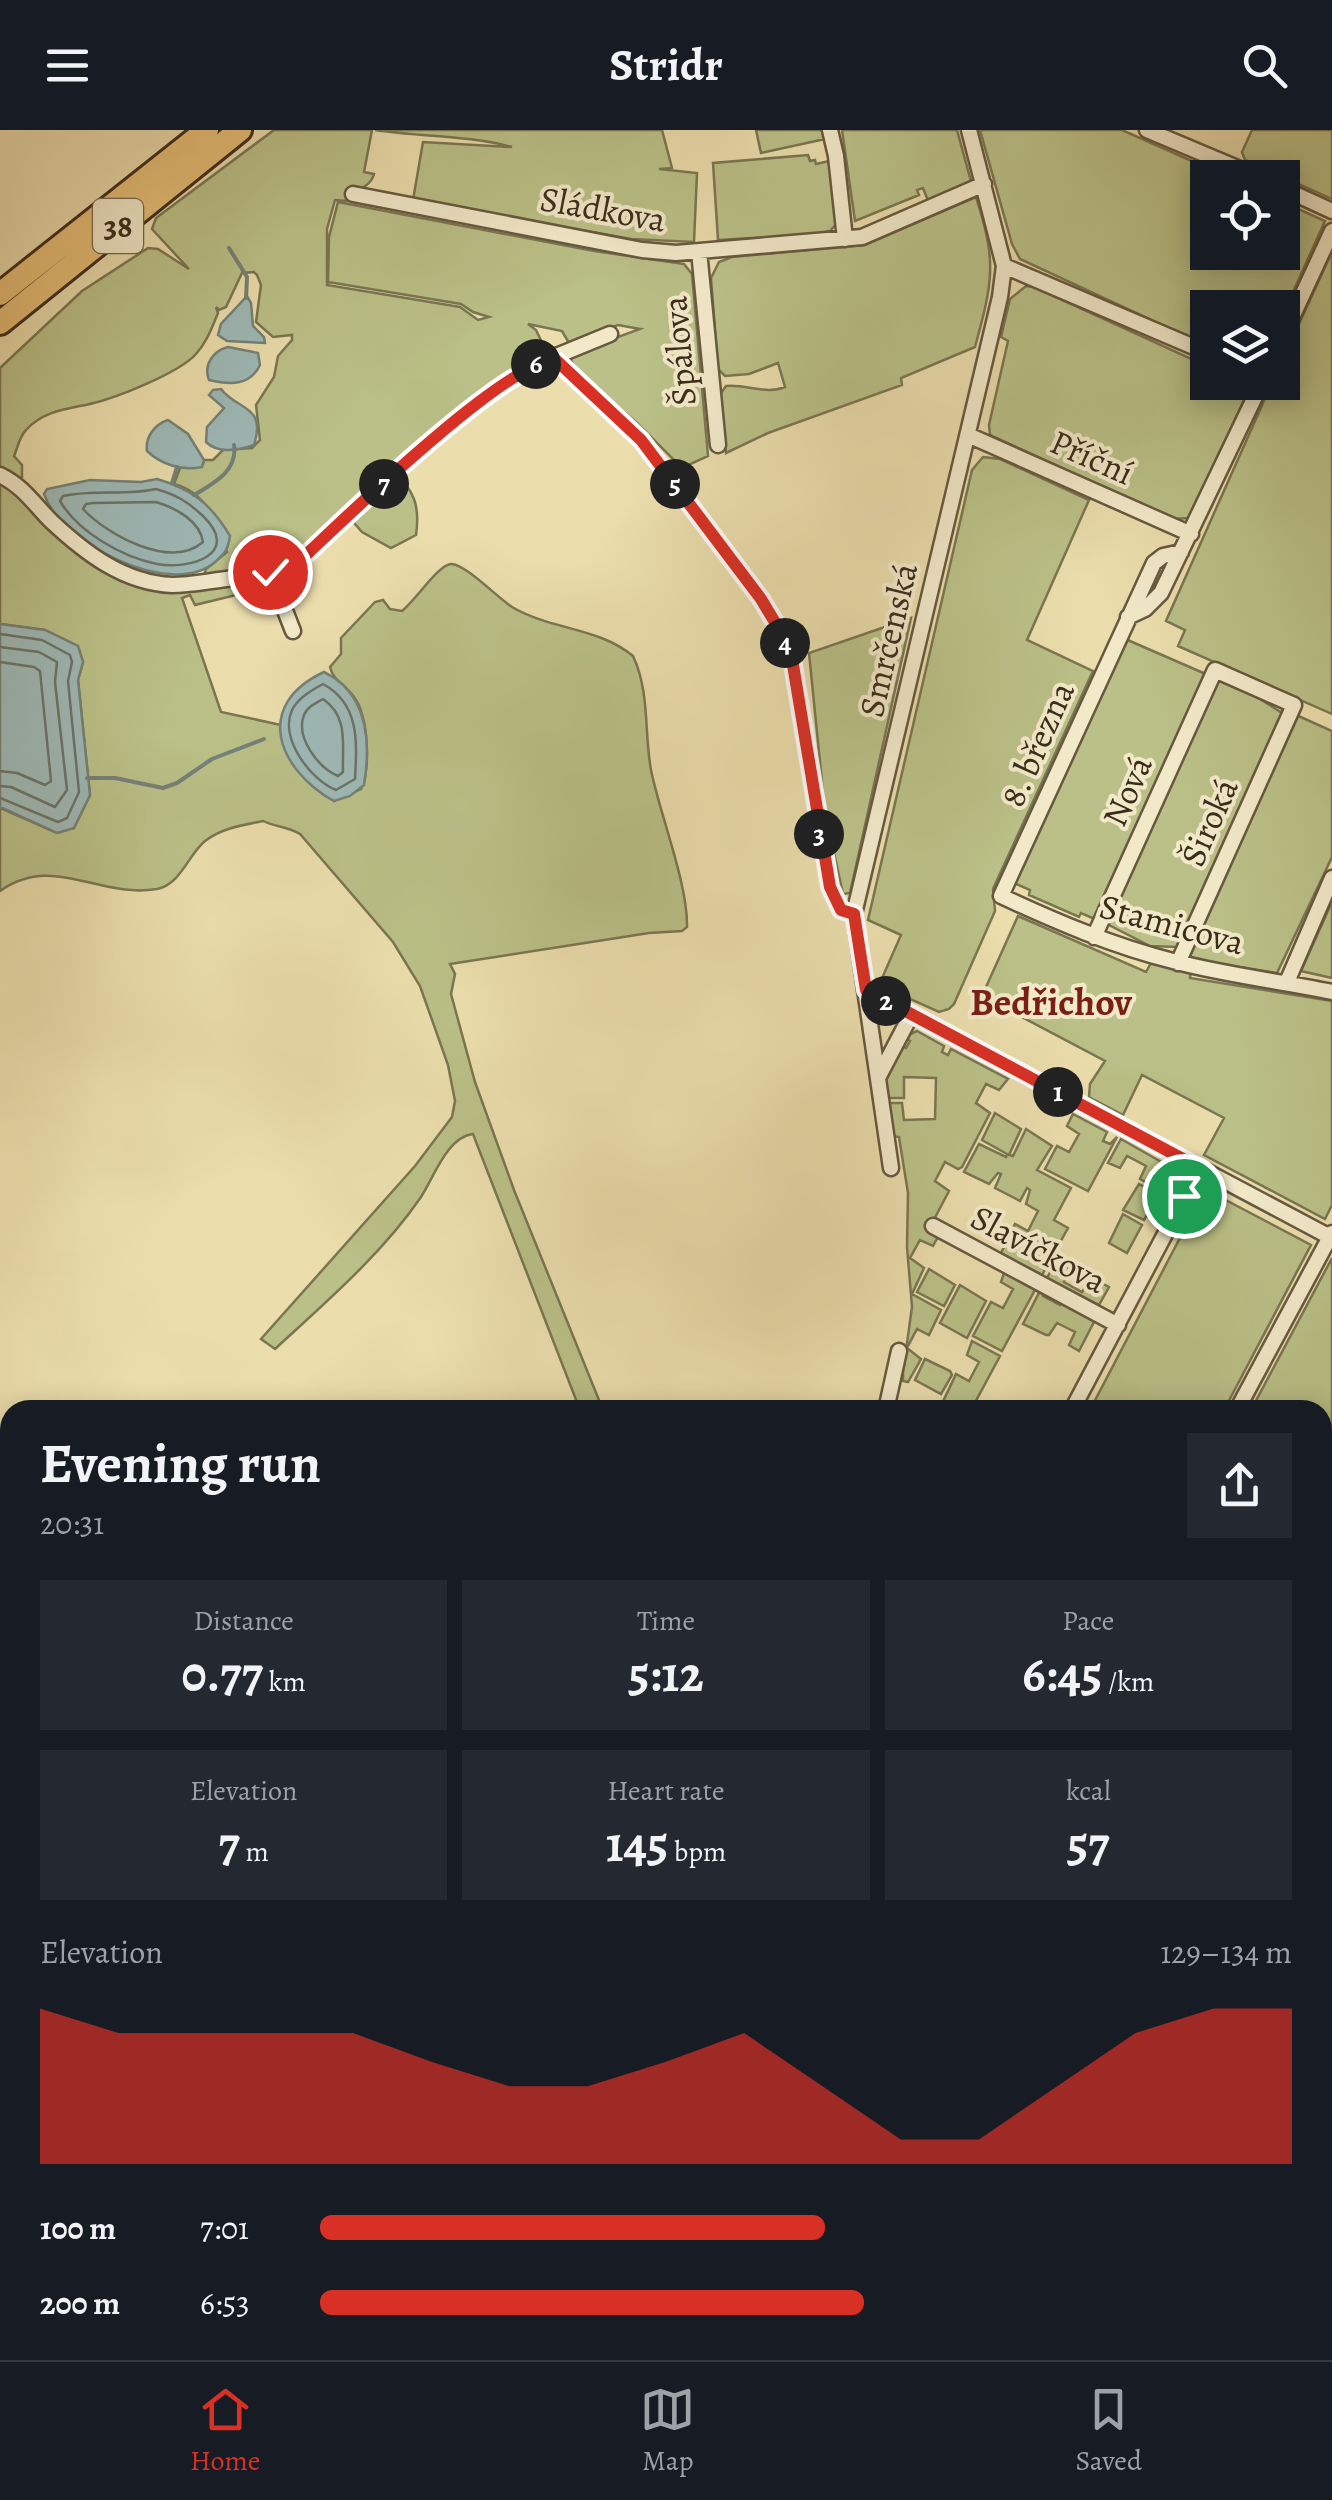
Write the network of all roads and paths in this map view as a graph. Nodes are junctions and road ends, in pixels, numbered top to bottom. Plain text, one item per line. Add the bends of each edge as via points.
1 (207, 130) edge
2 (830, 130) edge
3 (969, 130) edge
4 (1147, 130) edge
5 (239, 131) edge
6 (1218, 160) edge
7 (984, 184) junction
8 (354, 194) dead end
9 (1300, 196) edge
10 (1332, 211) edge
11 (1332, 231) edge
12 (845, 239) junction
13 (699, 251) junction
14 (1004, 266) junction
15 (0, 294) edge
16 (1300, 299) edge
17 (0, 323) edge
18 (610, 334) dead end
19 (1190, 345) edge
20 (548, 359) junction
21 (1254, 400) edge
22 (968, 434) junction
23 (718, 445) dead end
24 (0, 476) edge
25 (1191, 534) junction
26 (270, 572) junction
27 (294, 631) dead end
28 (1294, 706) joint
29 (1332, 878) edge
30 (1001, 896) joint
31 (854, 914) junction
32 (1094, 937) junction
33 (1178, 962) junction
34 (1286, 982) junction
35 (866, 990) junction
36 (1332, 992) edge
37 (912, 1015) junction
38 (878, 1078) junction
39 (891, 1168) dead end
40 (1200, 1168) junction
41 (933, 1226) dead end
42 (1331, 1236) edge
43 (1118, 1325) junction
44 (899, 1351) dead end
45 (888, 1400) edge
46 (1077, 1400) edge
47 (1242, 1400) edge

1 - 15 highway, 38
2 - 12 street
3 - 7 street, Smrčenská
4 - 6 street
5 - 17 highway, 38
7 - 12 street, Sládkova
7 - 14 street, Smrčenská
8 - 13 street, Sládkova via 642,250
9 - 10 street
11 - 16 street
12 - 13 street, Sládkova
13 - 23 street, Špálova
14 - 19 street
14 - 22 street, Smrčenská
18 - 20 street
20 - 26 street via 486,396 307,554
20 - 31 street via 586,385 641,440 782,634 793,665 830,887 841,910
21 - 25 street, 8. března
22 - 25 street, Příční
22 - 31 street, Smrčenská
24 - 26 street via 24,488 48,518 110,568 173,585
25 - 30 street, 8. března via 1181,552 1154,563
26 - 27 street
28 - 32 street, Nová via 1214,670
28 - 33 street, Široká
29 - 34 street
30 - 32 street, Stamicova
31 - 35 street, Smrčenská
32 - 33 street, Stamicova
33 - 34 street, Stamicova
34 - 36 street, Stamicova
35 - 37 street
35 - 38 street, Smrčenská
37 - 38 street
37 - 40 street
38 - 39 street, Smrčenská
40 - 42 street
40 - 43 street, Slavíčkova
41 - 43 street, Slavíčkova
42 - 47 street
43 - 46 street, Slavíčkova
44 - 45 street

